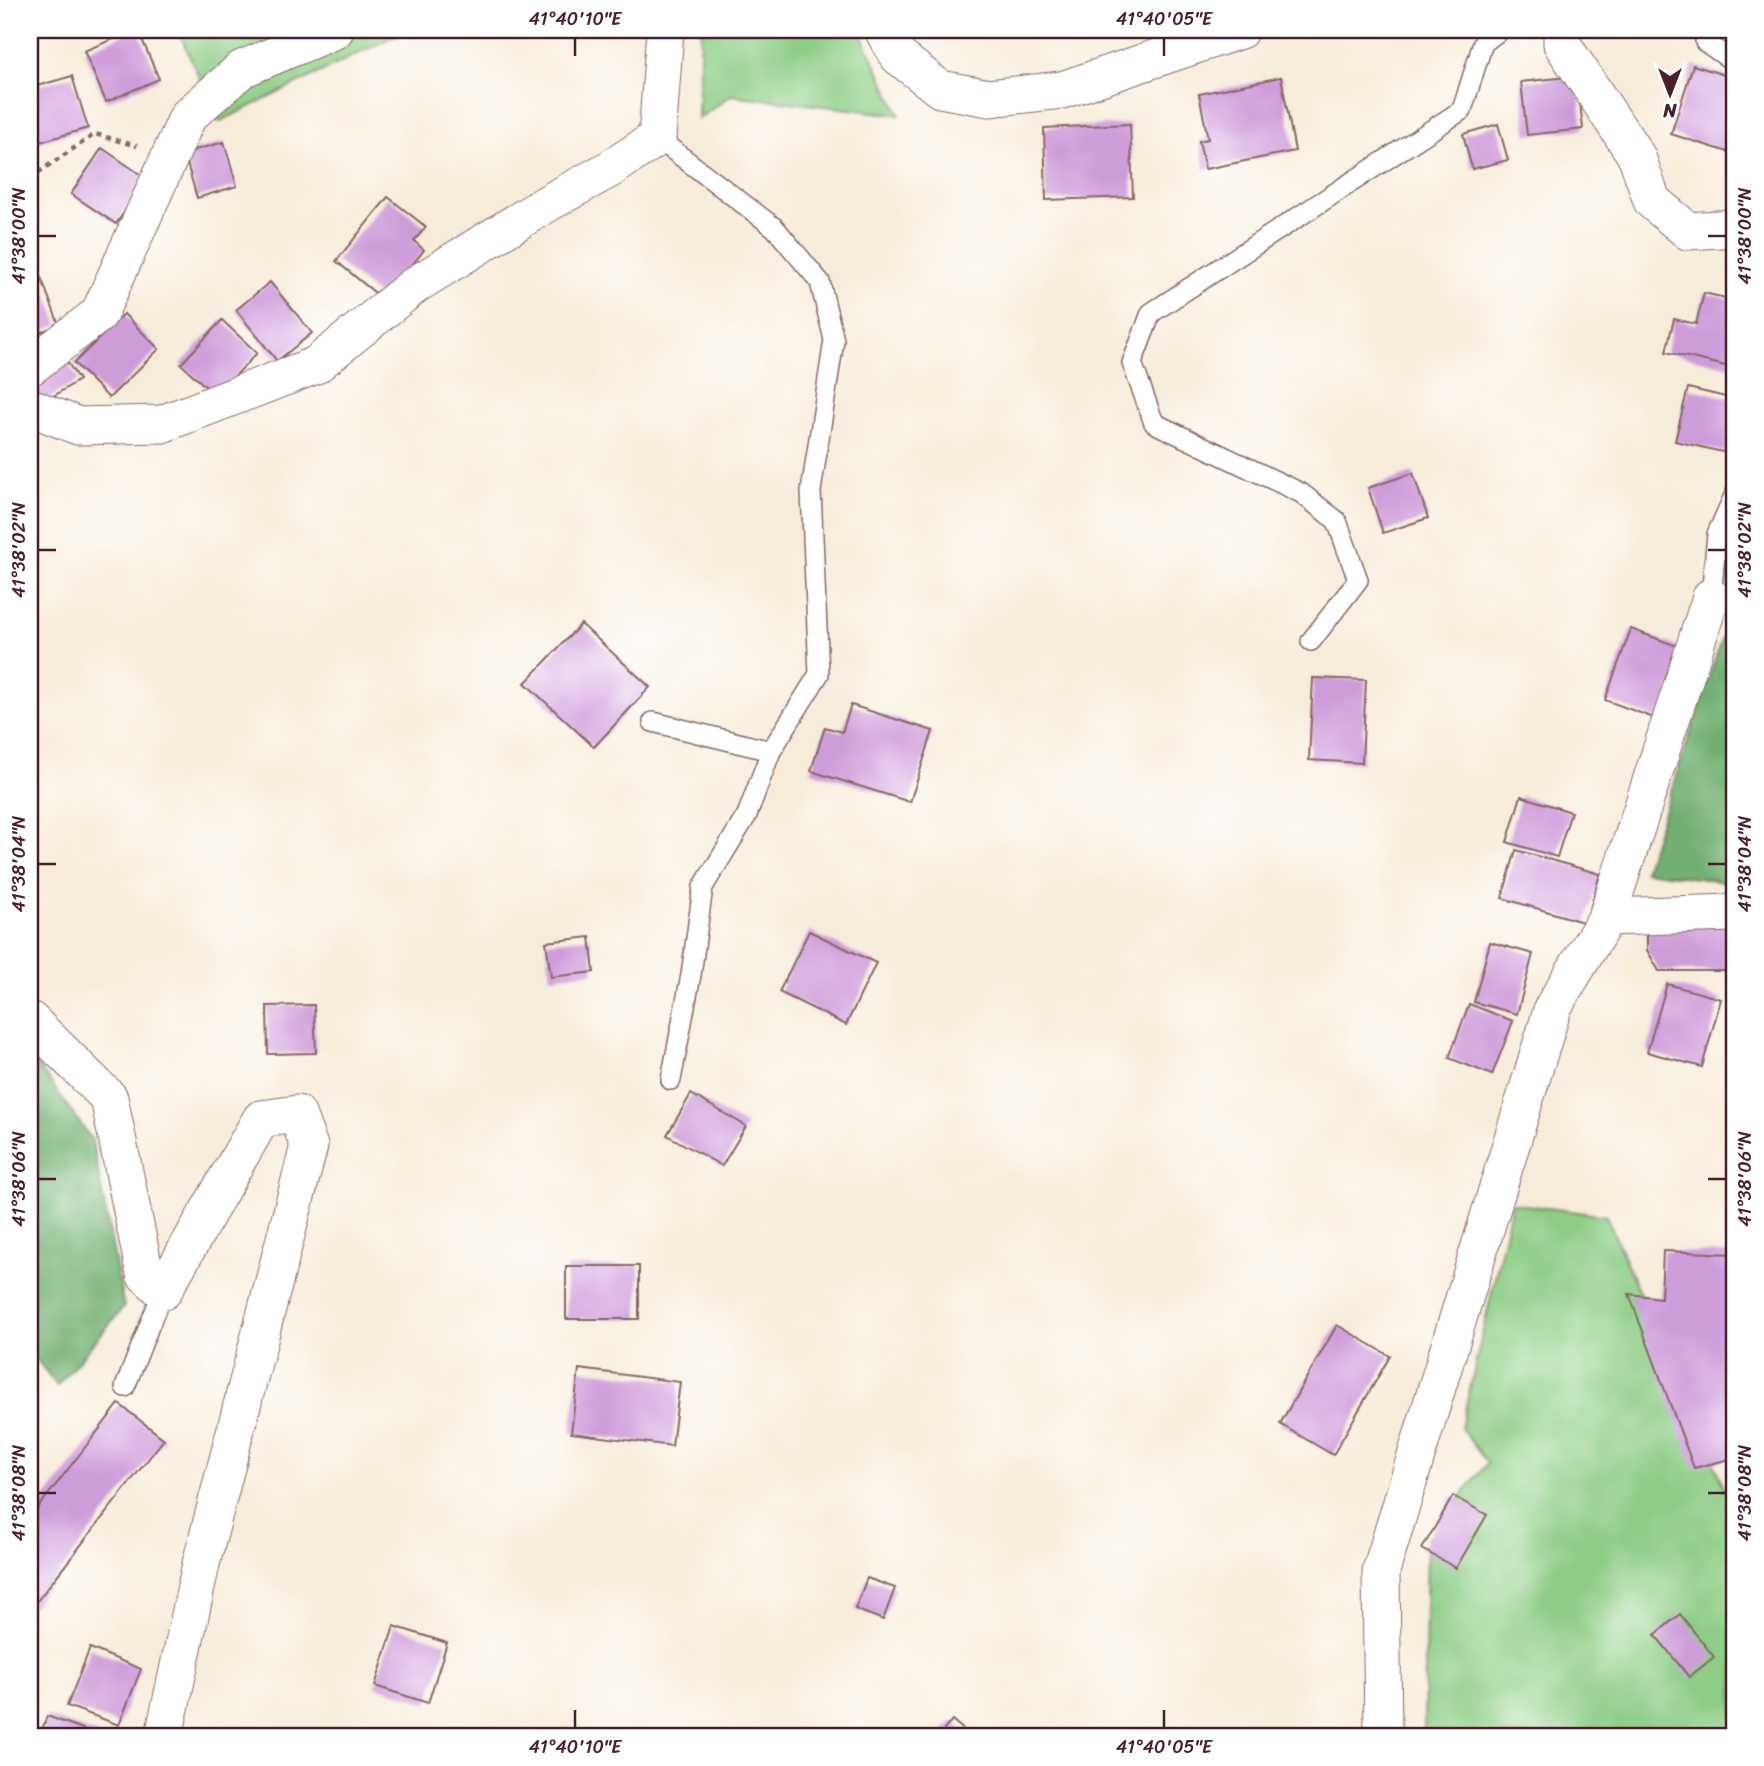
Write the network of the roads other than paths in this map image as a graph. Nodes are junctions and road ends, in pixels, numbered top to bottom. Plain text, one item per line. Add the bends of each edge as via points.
1 (335, 30) edge
2 (665, 30) edge
3 (883, 30) edge
4 (1241, 30) edge
5 (1500, 30) edge
6 (1562, 30) edge
7 (1704, 42) dead end
8 (1734, 62) edge
9 (657, 138) junction
10 (1734, 228) edge
11 (30, 367) edge
12 (30, 407) edge
13 (1734, 496) edge
14 (1711, 597) joint
15 (1311, 641) dead end
16 (653, 722) dead end
17 (771, 751) junction
18 (1734, 913) edge
19 (1607, 917) junction
20 (30, 1020) edge
21 (671, 1080) dead end
22 (163, 1291) junction
23 (125, 1387) dead end
24 (164, 1736) edge
25 (1383, 1736) edge

1 - 11 street via 242,69 188,116 99,314
2 - 9 street
3 - 4 street via 898,56 940,89 989,98 1062,90
5 - 15 lane via 1483,43 1462,110 1152,313 1132,363 1154,424 1301,492 1337,521 1358,580
6 - 10 street via 1562,44 1637,157 1652,201 1688,230
7 - 8 lane
9 - 12 street via 415,285 316,365 162,424 78,426
9 - 17 lane via 775,228 820,282 834,340 811,491 819,674
13 - 14 lane via 1717,534
14 - 19 street
16 - 17 lane
17 - 21 lane via 747,815 703,887
18 - 19 street
19 - 25 street via 1553,1007 1381,1572
20 - 22 street via 110,1098 145,1274
22 - 23 lane
22 - 24 street via 261,1119 297,1114 309,1146 201,1564

